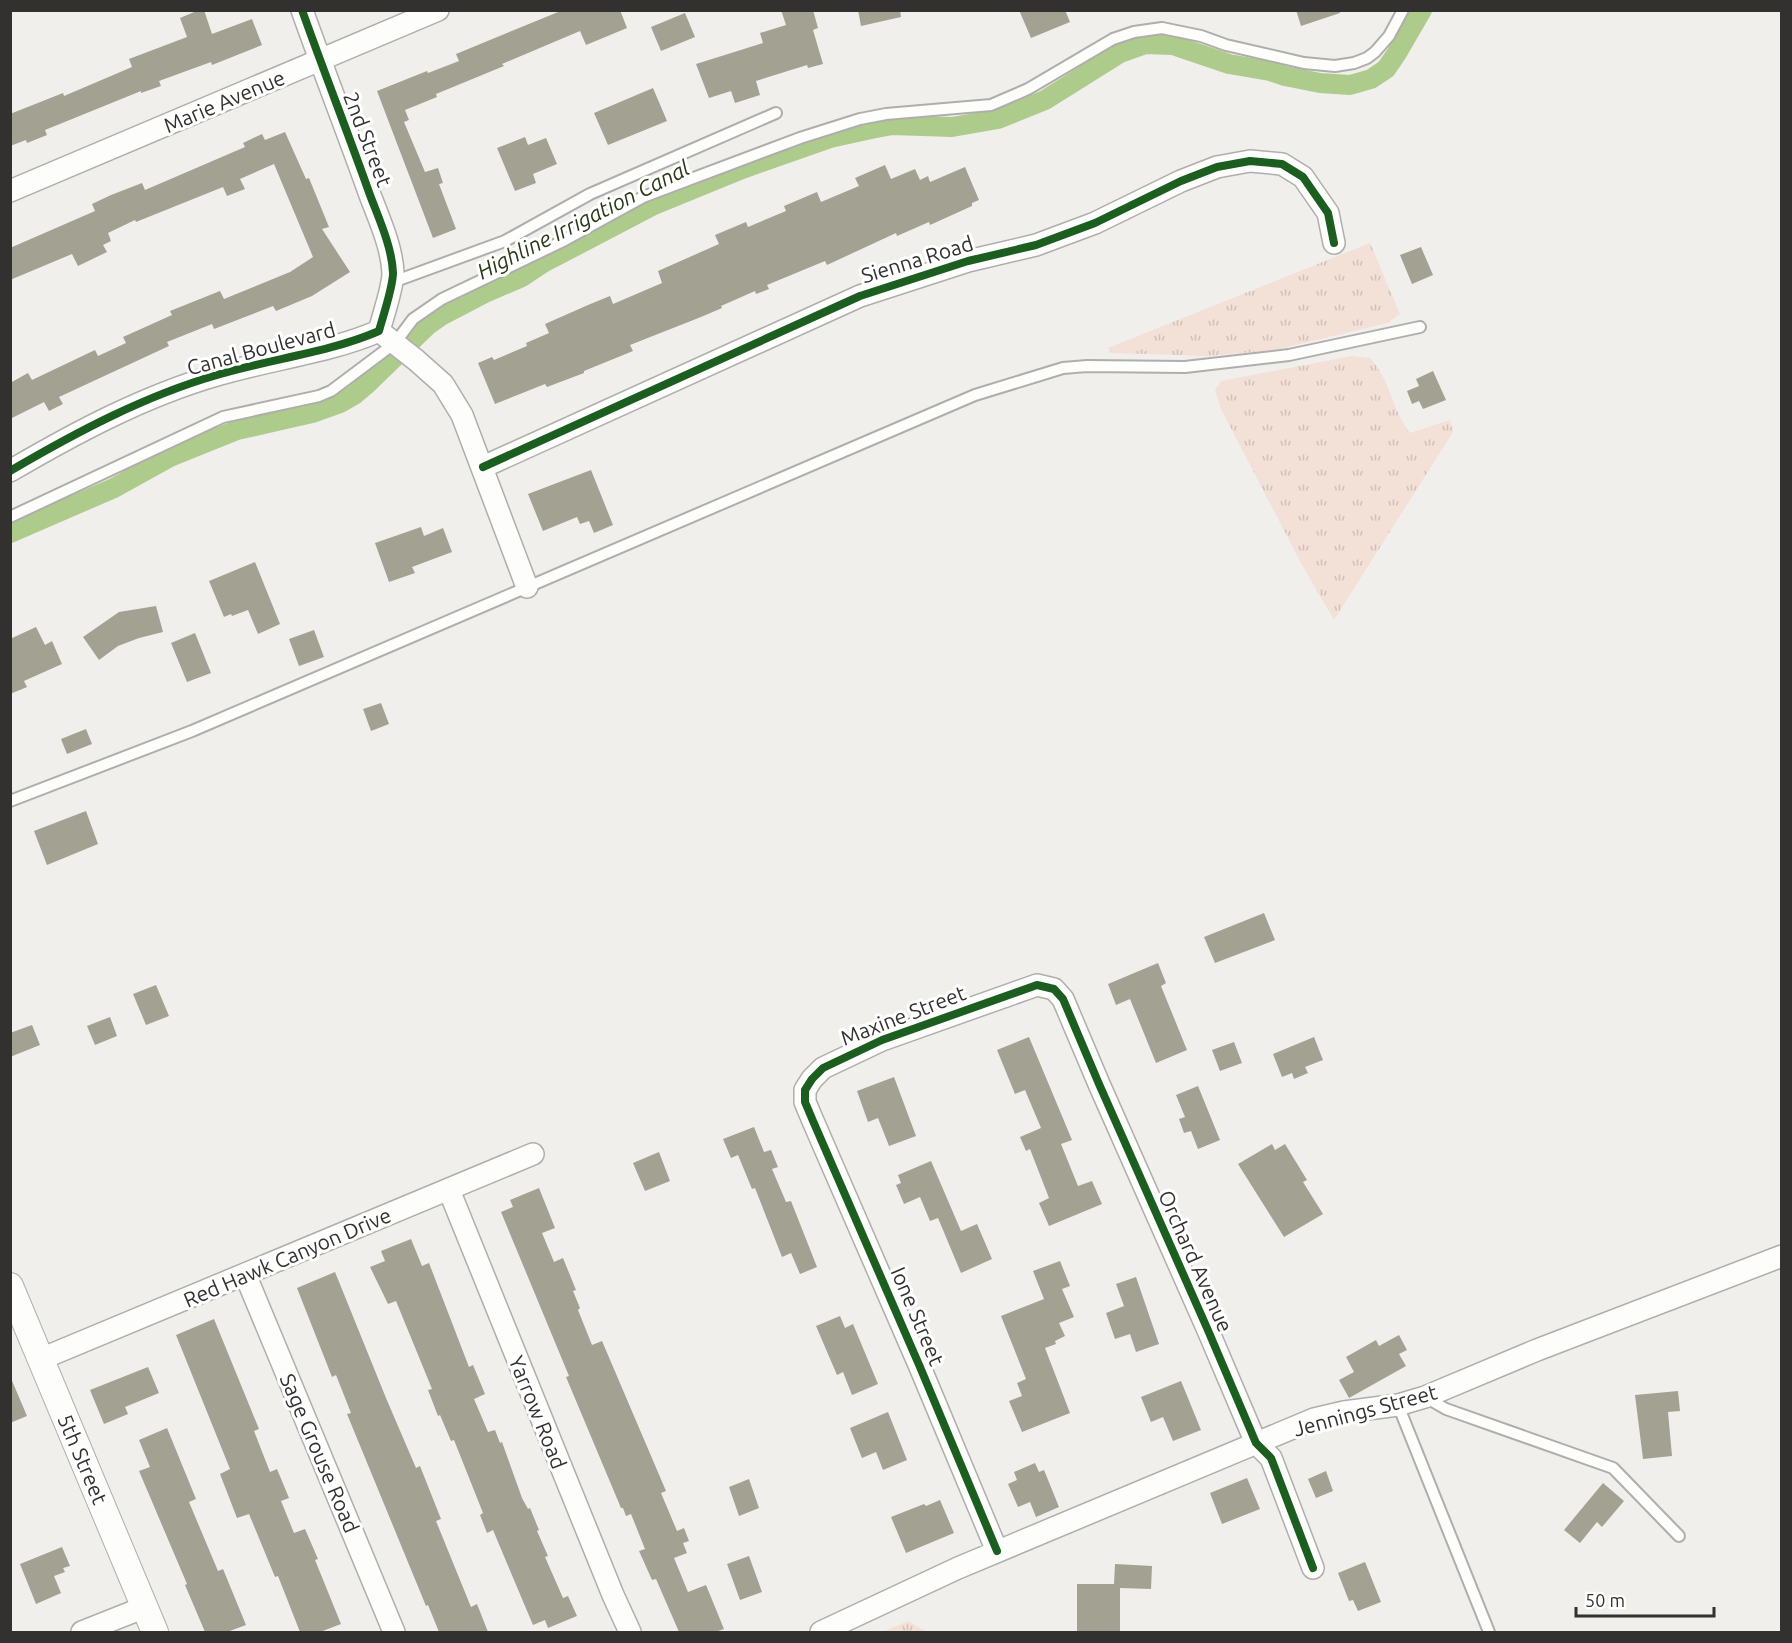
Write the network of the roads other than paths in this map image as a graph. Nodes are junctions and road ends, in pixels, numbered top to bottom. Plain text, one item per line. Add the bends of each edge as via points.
1 (302, 10) edge
2 (438, 10) edge
3 (1403, 10) edge
4 (320, 61) junction
5 (776, 113) dead end
6 (10, 191) edge
7 (1335, 243) dead end
8 (393, 282) junction
9 (1420, 327) dead end
10 (390, 339) junction
11 (483, 467) junction
12 (10, 471) edge
13 (10, 517) edge
14 (527, 587) junction
15 (10, 801) edge
16 (1032, 985) joint
17 (804, 1096) joint
18 (533, 1154) dead end
19 (448, 1190) junction
20 (1782, 1256) edge
21 (245, 1274) junction
22 (10, 1287) edge
23 (41, 1359) junction
24 (1425, 1397) junction
25 (1398, 1405) junction
26 (1256, 1443) junction
27 (1679, 1536) dead end
28 (997, 1551) junction
29 (1313, 1568) dead end
30 (145, 1607) junction
31 (82, 1632) edge
32 (155, 1632) edge
33 (394, 1632) edge
34 (630, 1632) edge
35 (821, 1632) edge
36 (1490, 1632) edge

1 - 4 street, 2nd Street
2 - 4 street, Marie Avenue
3 - 10 lane via 1375,52 1354,63 1304,63 1162,28 1113,39 1028,89 991,105 886,114 800,138 643,197 561,242 442,299
4 - 6 street, Marie Avenue
4 - 8 street, 2nd Street via 381,224
5 - 8 lane via 590,194 505,240
7 - 11 street, Sienna Road via 1328,213 1303,177 1282,164 1250,161 1217,167 1095,223 1036,245 968,261 860,296
8 - 10 street via 389,291
9 - 14 lane via 1289,356 1185,367 1063,368 975,395
10 - 11 street via 443,384 462,415
10 - 12 street, Canal Boulevard via 354,342 181,387 81,432
10 - 13 lane via 342,384 325,393 223,417
11 - 14 street
14 - 15 lane via 192,731
16 - 17 street, Maxine Street via 830,1063 812,1079
16 - 26 street, Orchard Avenue via 1051,988 1063,999
17 - 28 street, Ione Street
18 - 19 street, Red Hawk Canyon Drive
19 - 21 street, Red Hawk Canyon Drive
19 - 34 street, Yarrow Road
20 - 24 street, Jennings Street
21 - 23 street, Red Hawk Canyon Drive
21 - 33 street, Sage Grouse Road
22 - 23 street, 5th Street
23 - 30 street, 5th Street
24 - 25 street, Jennings Street
24 - 27 lane via 1446,1409 1613,1468
25 - 26 street, Jennings Street via 1314,1419
25 - 36 lane
26 - 28 street, Jennings Street
26 - 29 street, Orchard Avenue via 1271,1458
28 - 35 street, Jennings Street
30 - 31 street
30 - 32 street, 5th Street

